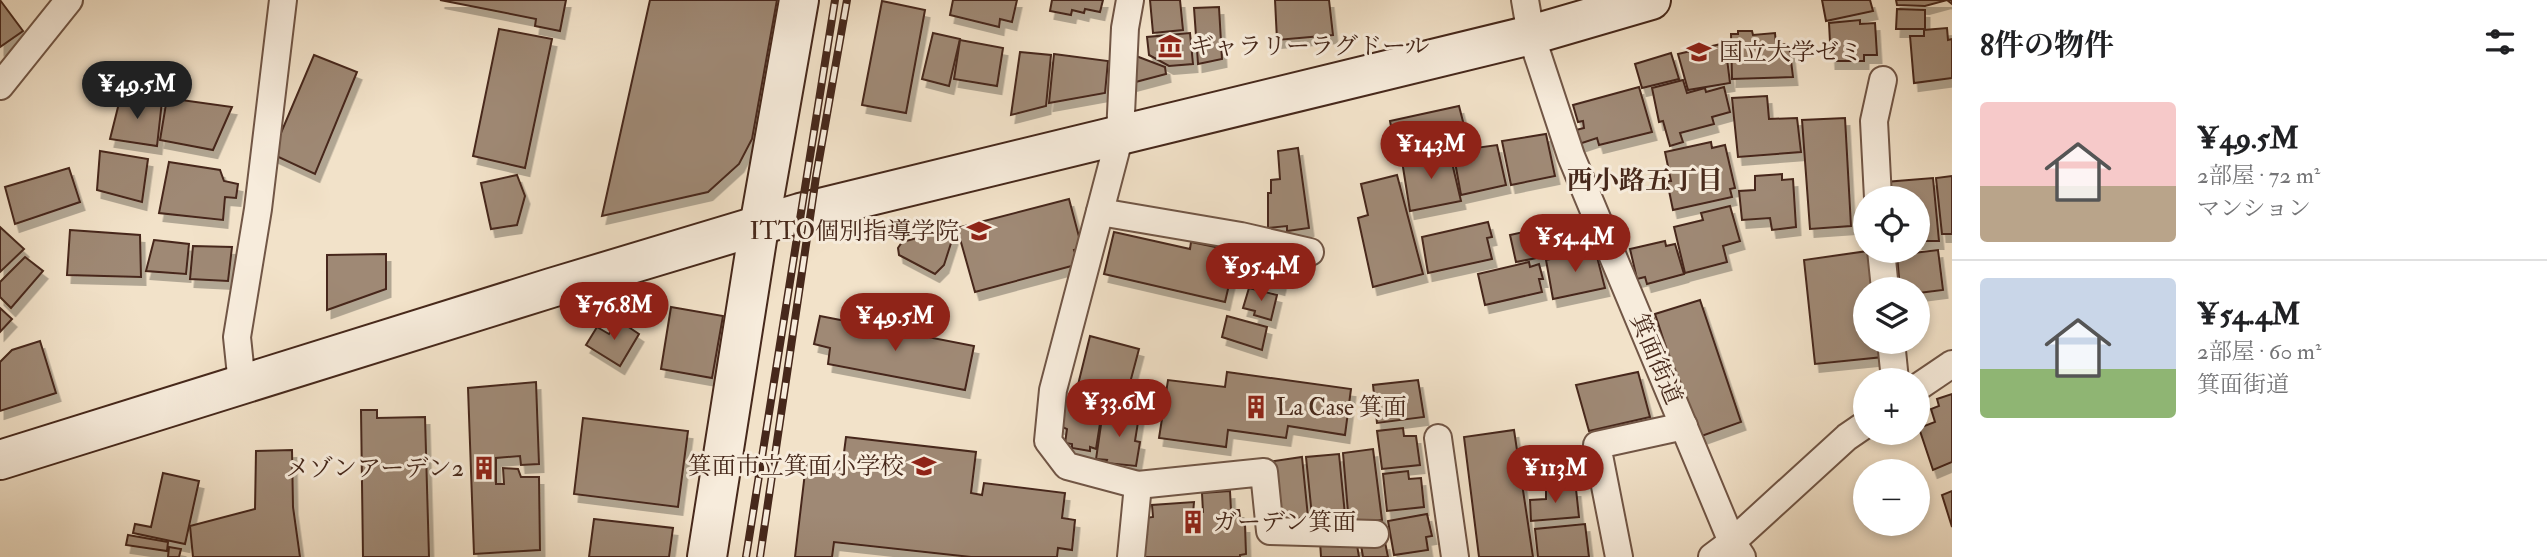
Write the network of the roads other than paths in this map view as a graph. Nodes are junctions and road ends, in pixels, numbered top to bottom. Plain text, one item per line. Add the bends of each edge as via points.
1 (69, 0) edge
2 (283, 0) edge
3 (799, 0) edge
4 (1130, 0) edge
5 (1651, 0) edge
6 (43, 11) edge
7 (1528, 18) edge
8 (1883, 80) dead end
9 (0, 86) edge
10 (1120, 135) junction
11 (1877, 186) edge
12 (1100, 212) junction
13 (759, 227) junction
14 (1310, 251) dead end
15 (1952, 364) edge
16 (1930, 379) edge
17 (242, 384) junction
18 (1684, 426) junction
19 (1853, 433) edge
20 (1438, 438) dead end
21 (0, 460) edge
22 (1138, 485) junction
23 (1375, 534) dead end
24 (1729, 552) edge
25 (707, 557) edge
26 (1131, 557) edge
27 (1455, 557) edge
28 (1619, 557) edge

1 - 6 street
2 - 17 street via 237,337
3 - 13 street
4 - 10 street
5 - 7 street
6 - 9 street
7 - 10 street
7 - 18 street, 箕面街道 via 1571,156
8 - 11 street via 1874,121
10 - 12 street
10 - 13 street via 811,210
12 - 14 street
12 - 22 street via 1054,390 1048,441 1067,466
13 - 17 street
13 - 25 street
15 - 16 street
17 - 21 street
18 - 24 street, 箕面街道
18 - 28 street via 1597,445
19 - 24 street
20 - 27 street
22 - 23 street via 1264,472 1269,531
22 - 26 street

